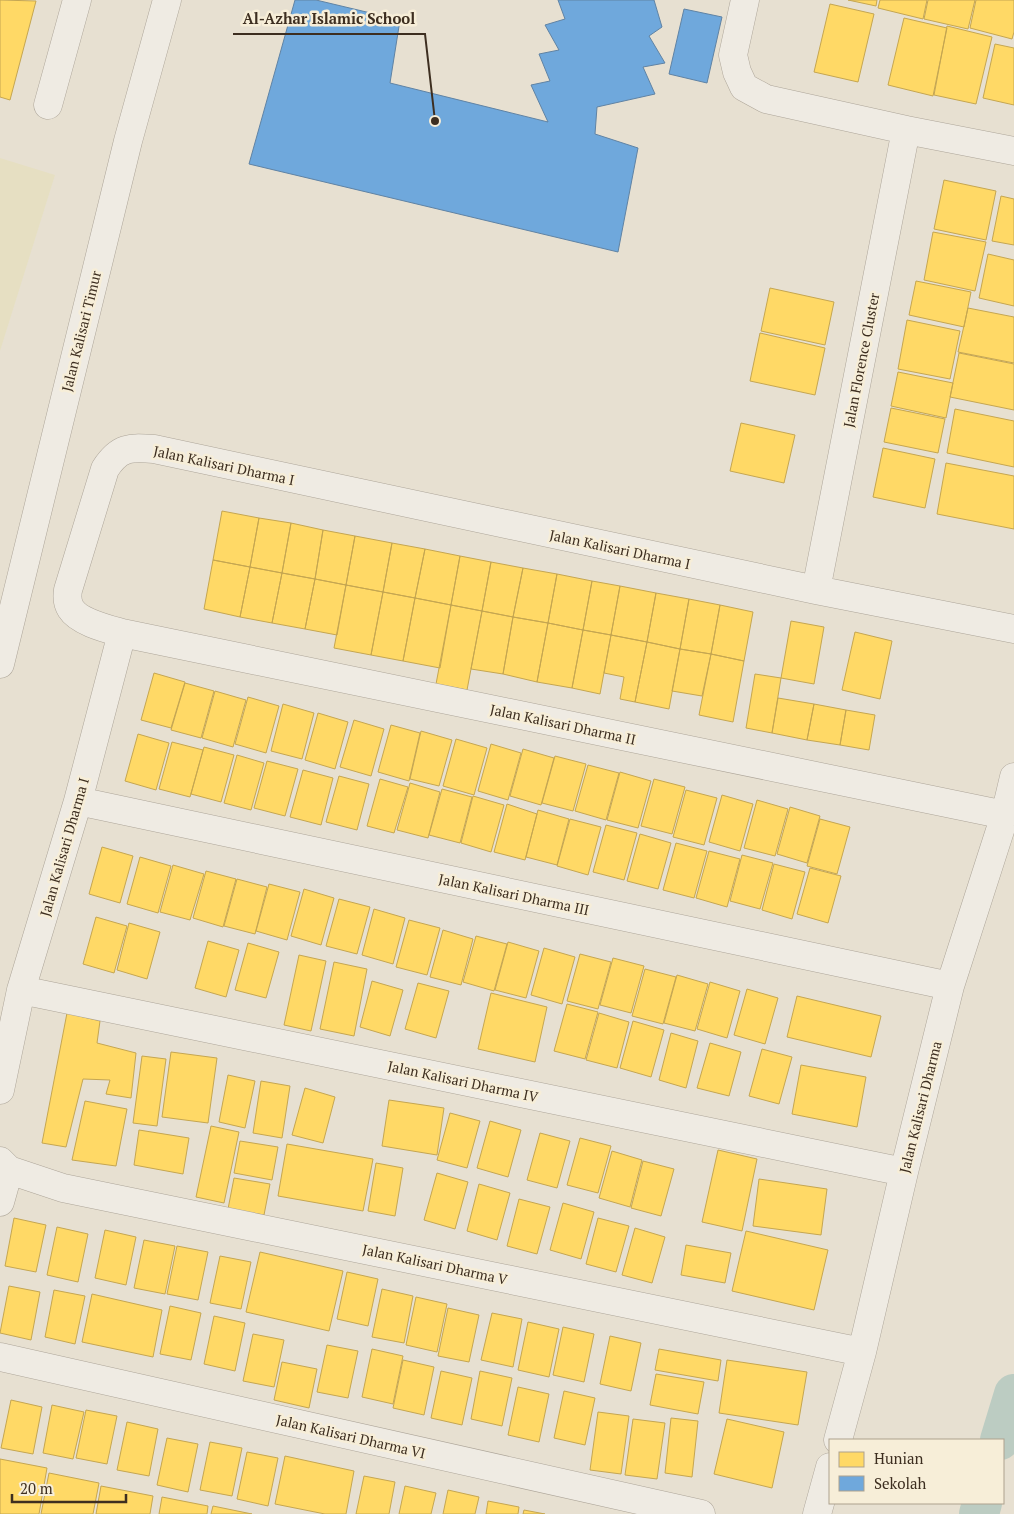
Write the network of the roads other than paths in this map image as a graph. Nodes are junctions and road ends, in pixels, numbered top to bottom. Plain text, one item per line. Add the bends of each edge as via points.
1 (77, 0) edge
2 (167, 0) edge
3 (745, 0) edge
4 (48, 105) dead end
5 (906, 130) junction
6 (1014, 151) edge
7 (816, 590) junction
8 (1014, 629) edge
9 (122, 634) junction
10 (0, 664) edge
11 (1014, 777) edge
12 (78, 801) junction
13 (1005, 815) junction
14 (950, 986) junction
15 (21, 990) junction
16 (0, 1090) edge
17 (4, 1166) edge
18 (904, 1172) junction
19 (0, 1202) edge
20 (862, 1352) junction
21 (0, 1358) edge
22 (838, 1439) edge
23 (829, 1470) edge
24 (702, 1514) edge
25 (817, 1514) edge

1 - 4 street
2 - 10 street, Jalan Kalisari Timur via 128,141
3 - 5 street via 734,55 744,87 766,99
5 - 6 street
5 - 7 street, Jalan Florence Cluster
7 - 8 street, Jalan Kalisari Dharma I
7 - 9 street, Jalan Kalisari Dharma I via 137,448 118,453 105,469 67,599 71,610 80,618
9 - 12 street, Jalan Kalisari Dharma I
9 - 13 street, Jalan Kalisari Dharma II
11 - 13 street, Jalan Kalisari Dharma
12 - 14 street, Jalan Kalisari Dharma III
12 - 15 street, Jalan Kalisari Dharma I
13 - 14 street, Jalan Kalisari Dharma
14 - 18 street, Jalan Kalisari Dharma
15 - 16 street, Jalan Kalisari Dharma I
15 - 18 street, Jalan Kalisari Dharma IV
17 - 19 street
17 - 20 street, Jalan Kalisari Dharma V via 63,1188
18 - 20 street, Jalan Kalisari Dharma
20 - 22 street, Jalan Kalisari Dharma
21 - 24 street, Jalan Kalisari Dharma VI
23 - 25 street

